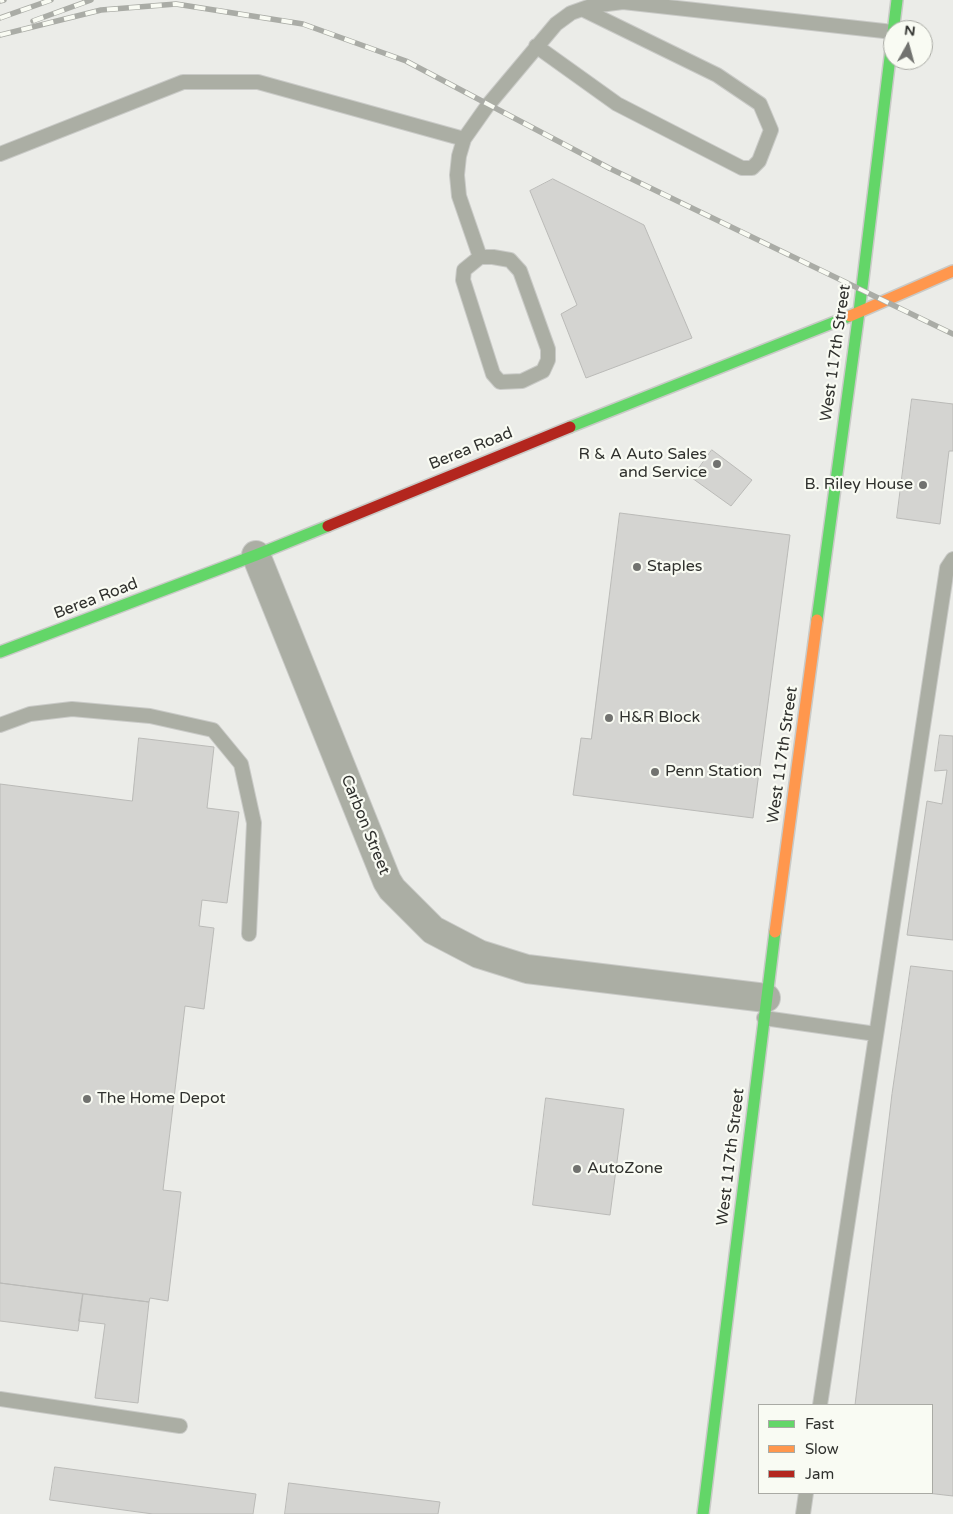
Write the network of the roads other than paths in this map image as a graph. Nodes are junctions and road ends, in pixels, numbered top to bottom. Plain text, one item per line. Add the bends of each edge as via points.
1 (897, 0) edge
2 (626, 1) edge
3 (582, 9) junction
4 (894, 20) edge
5 (883, 31) edge
6 (536, 46) junction
7 (888, 70) edge
8 (464, 139) junction
9 (0, 154) edge
10 (480, 258) junction
11 (953, 271) edge
12 (859, 312) junction
13 (256, 556) junction
14 (953, 559) edge
15 (0, 652) edge
16 (0, 724) edge
17 (249, 934) dead end
18 (765, 1008) junction
19 (876, 1034) junction
20 (0, 1399) edge
21 (820, 1404) edge
22 (180, 1426) dead end
23 (806, 1494) edge
24 (703, 1514) edge
25 (803, 1514) edge

1 - 4 main road, West 117th Street
2 - 3 lane
2 - 5 lane
3 - 6 lane via 556,24
3 - 6 lane via 717,75 760,104 771,130 759,161 752,168 742,168 617,104
6 - 8 lane
7 - 12 main road, West 117th Street
8 - 9 lane via 258,82 183,82
8 - 10 lane via 457,175 459,196
10 - 10 lane via 493,256 510,260 520,271 548,349 543,372 522,381 500,382 494,374 463,280 464,270
11 - 12 main road, Berea Road
12 - 13 main road, Berea Road via 548,435
12 - 18 main road, West 117th Street
13 - 15 main road, Berea Road
13 - 18 street, Carbon Street via 388,881 433,930 478,954 527,969
14 - 19 lane via 948,568
16 - 17 lane via 30,714 72,709 150,716 213,730 241,764 254,824
18 - 19 lane
18 - 24 main road, West 117th Street
19 - 21 lane
20 - 22 lane
23 - 25 lane

